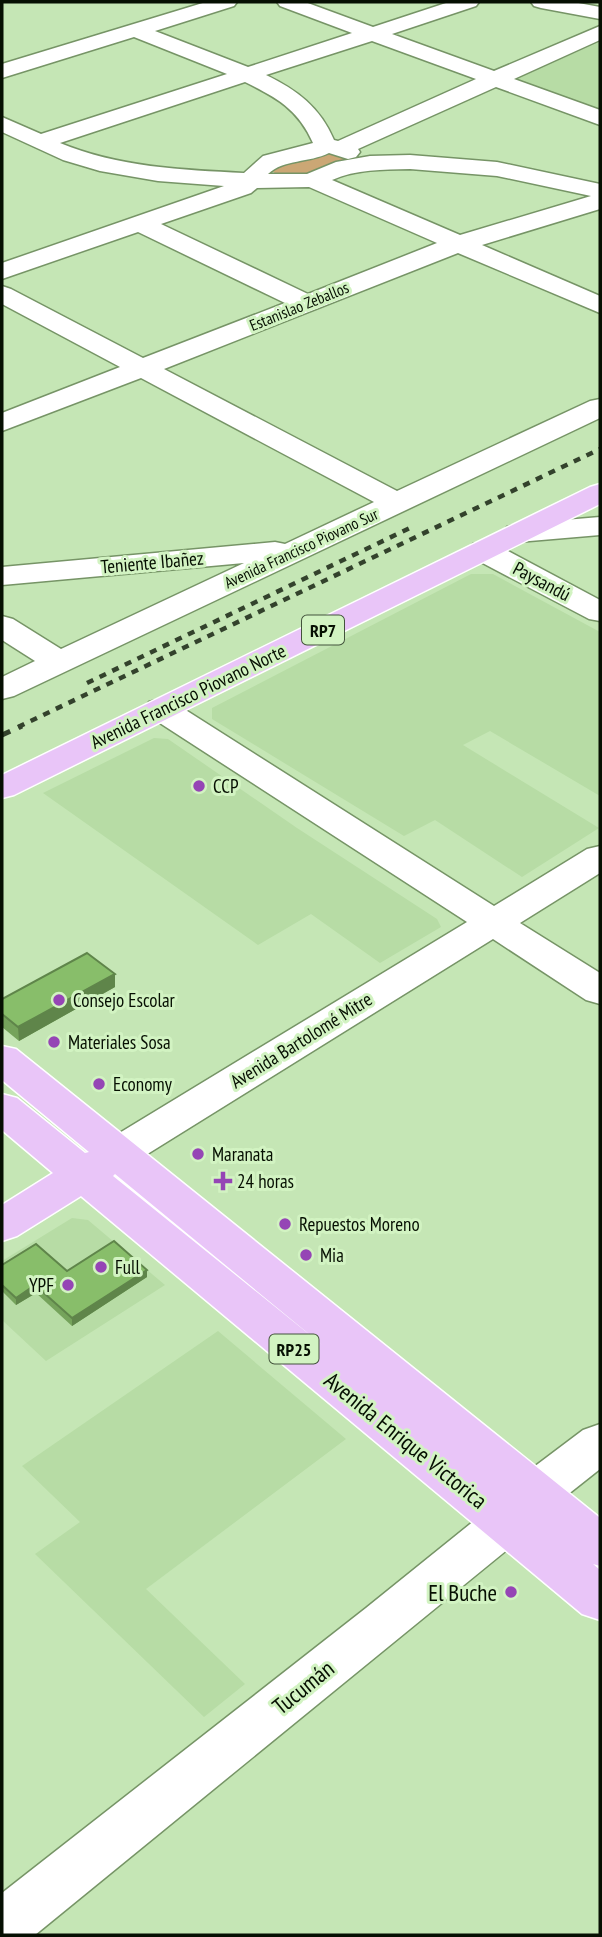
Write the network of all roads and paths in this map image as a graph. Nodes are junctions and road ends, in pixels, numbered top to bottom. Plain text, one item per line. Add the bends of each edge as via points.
1 (169, 2) edge
2 (227, 2) edge
3 (287, 2) edge
4 (469, 2) edge
5 (541, 2) edge
6 (195, 11) junction
7 (600, 13) edge
8 (134, 30) junction
9 (600, 32) edge
10 (372, 33) junction
11 (2, 71) edge
12 (246, 75) junction
13 (492, 79) junction
14 (600, 118) edge
15 (2, 124) edge
16 (39, 142) junction
17 (333, 147) junction
18 (372, 164) junction
19 (312, 180) junction
20 (253, 181) junction
21 (600, 191) edge
22 (600, 201) edge
23 (140, 224) junction
24 (458, 244) junction
25 (2, 271) edge
26 (2, 294) edge
27 (306, 303) junction
28 (600, 305) edge
29 (141, 369) junction
30 (600, 407) edge
31 (2, 423) edge
32 (600, 493) edge
33 (397, 503) junction
34 (600, 526) edge
35 (518, 533) junction
36 (302, 548) junction
37 (484, 551) junction
38 (2, 576) edge
39 (600, 612) edge
40 (2, 626) edge
41 (59, 662) junction
42 (2, 689) edge
43 (161, 709) junction
44 (2, 788) edge
45 (600, 857) edge
46 (491, 923) junction
47 (600, 991) edge
48 (2, 1059) edge
49 (2, 1108) edge
50 (100, 1164) junction
51 (2, 1224) edge
52 (600, 1443) edge
53 (522, 1508) junction
54 (600, 1546) edge
55 (600, 1599) edge
56 (2, 1927) edge

1 - 6 street
2 - 6 street
3 - 10 street
4 - 10 street
5 - 7 street
6 - 8 street
8 - 11 street
8 - 12 street
9 - 13 street
10 - 12 street
10 - 13 street
12 - 16 street
12 - 17 street via 303,107
13 - 14 street
13 - 17 street
15 - 16 street
16 - 20 street via 111,166
17 - 18 street
17 - 20 street via 267,162
18 - 19 street via 325,172
18 - 21 street via 502,169
19 - 20 street
19 - 24 street
20 - 23 street
22 - 24 street, Estanislao Zeballos
23 - 25 street
23 - 27 street
24 - 27 street, Estanislao Zeballos
24 - 28 street
26 - 29 street
27 - 29 street, Estanislao Zeballos
29 - 31 street, Estanislao Zeballos
29 - 33 street
30 - 33 street, Avenida Francisco Piovano Sur
32 - 35 main road, Avenida Francisco Piovano Norte / RP7
33 - 36 street, Avenida Francisco Piovano Sur
34 - 35 street
35 - 37 main road, Avenida Francisco Piovano Norte / RP7
36 - 38 street, Teniente Ibañez
36 - 41 street, Avenida Francisco Piovano Sur
37 - 39 street, Paysandú
37 - 43 main road, Avenida Francisco Piovano Norte / RP7
40 - 41 street
41 - 42 street, Avenida Francisco Piovano Sur
43 - 44 main road, Avenida Francisco Piovano Norte / RP7
43 - 46 street
45 - 46 street, Avenida Bartolomé Mitre
46 - 47 street
46 - 50 street, Avenida Bartolomé Mitre
48 - 50 main road
49 - 50 main road
50 - 51 main road, Avenida Bartolomé Mitre
50 - 53 main road, Avenida Enrique Victorica / RP25
52 - 53 street, Tucumán
53 - 54 main road, Avenida Enrique Victorica / RP25
53 - 55 main road, Avenida Enrique Victorica / RP25
53 - 56 street, Tucumán

